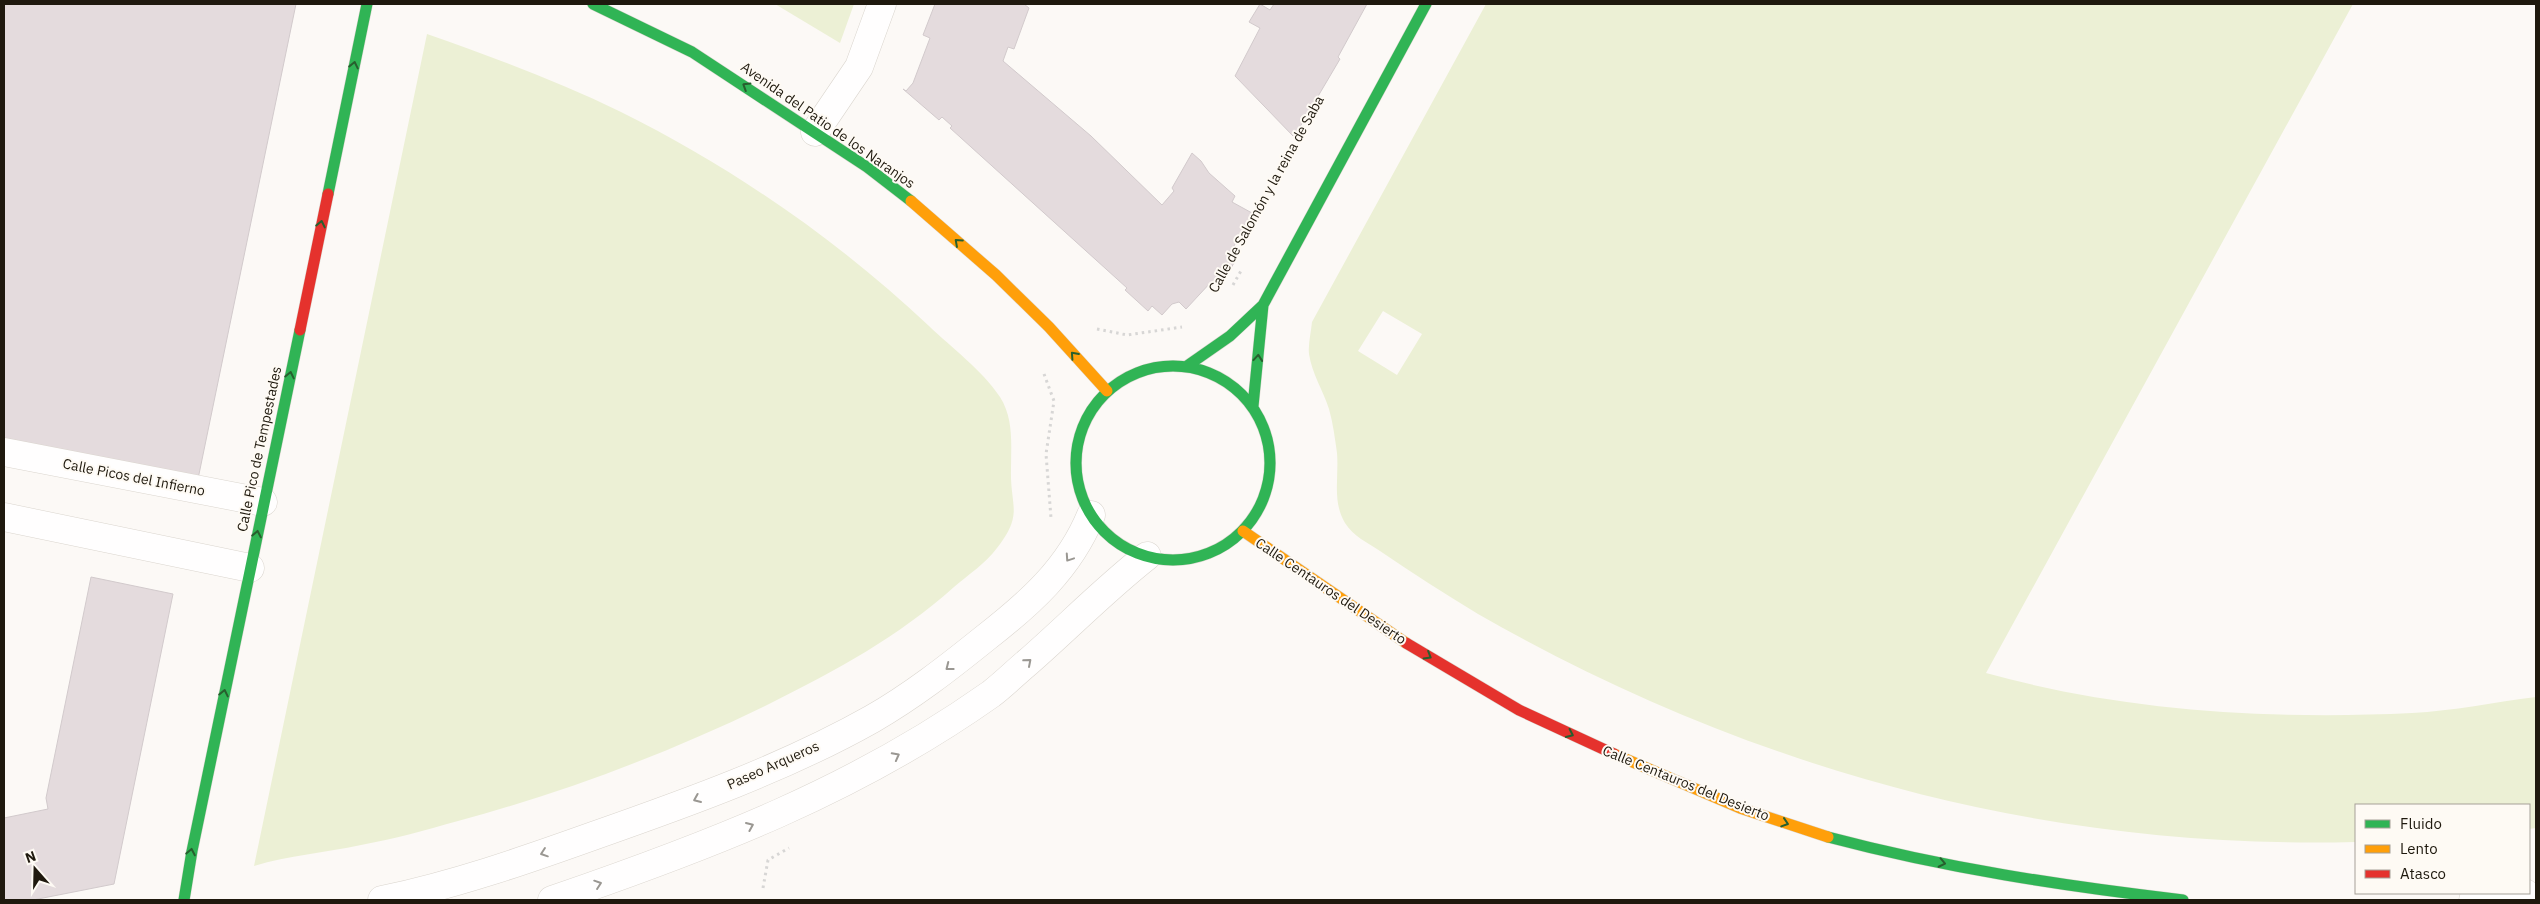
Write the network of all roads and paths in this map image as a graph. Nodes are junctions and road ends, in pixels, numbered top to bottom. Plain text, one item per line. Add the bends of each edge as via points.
1 (367, 4) edge
2 (593, 4) edge
3 (882, 4) edge
4 (1426, 4) edge
5 (815, 132) junction
6 (1245, 262) dead end
7 (1232, 286) dead end
8 (1263, 305) junction
9 (1188, 325) dead end
10 (1092, 331) dead end
11 (1187, 366) junction
12 (1042, 367) dead end
13 (1107, 391) junction
14 (1253, 406) junction
15 (4, 452) edge
16 (264, 502) junction
17 (1092, 516) junction
18 (4, 517) edge
19 (1050, 525) dead end
20 (1243, 531) junction
21 (1147, 556) junction
22 (250, 568) junction
23 (2518, 894) edge
24 (184, 900) edge
25 (382, 900) edge
26 (552, 900) edge
27 (2182, 900) edge
28 (2473, 900) edge

16 -> 1 street, Calle Pico de Tempestades
5 -> 2 street, Avenida del Patio de los Naranjos via 692,52
3 - 5 street via 859,67
4 - 8 street
13 -> 5 street, Avenida del Patio de los Naranjos via 1049,327 989,269 910,200
6 - 7 path, Calle de Salomón y la reina de Saba
8 - 11 street via 1230,336
14 -> 8 street
9 - 10 path via 1139,335
11 - 13 street via 1145,370
11 - 14 street via 1224,380
12 - 19 path via 1054,401 1046,454 1052,508
13 - 17 street via 1087,418 1077,450 1078,484
14 - 20 street via 1269,442 1270,480 1255,516
15 - 16 street, Calle Picos del Infierno
22 -> 16 street, Calle Pico de Tempestades
17 - 21 street via 1115,541
17 -> 25 street, Paseo Arqueros via 1082,539 1066,562 1036,596 933,680 872,719 803,753 681,805 503,868
18 - 22 street
20 - 21 street via 1208,553 1181,559
20 -> 27 street, Calle Centauros del Desierto via 1413,647 1520,710 1636,765 1741,808 1828,837 1967,868 2087,889
26 -> 21 street via 709,844 810,801 905,751 993,693
24 -> 22 street, Calle Pico de Tempestades
23 - 28 street

